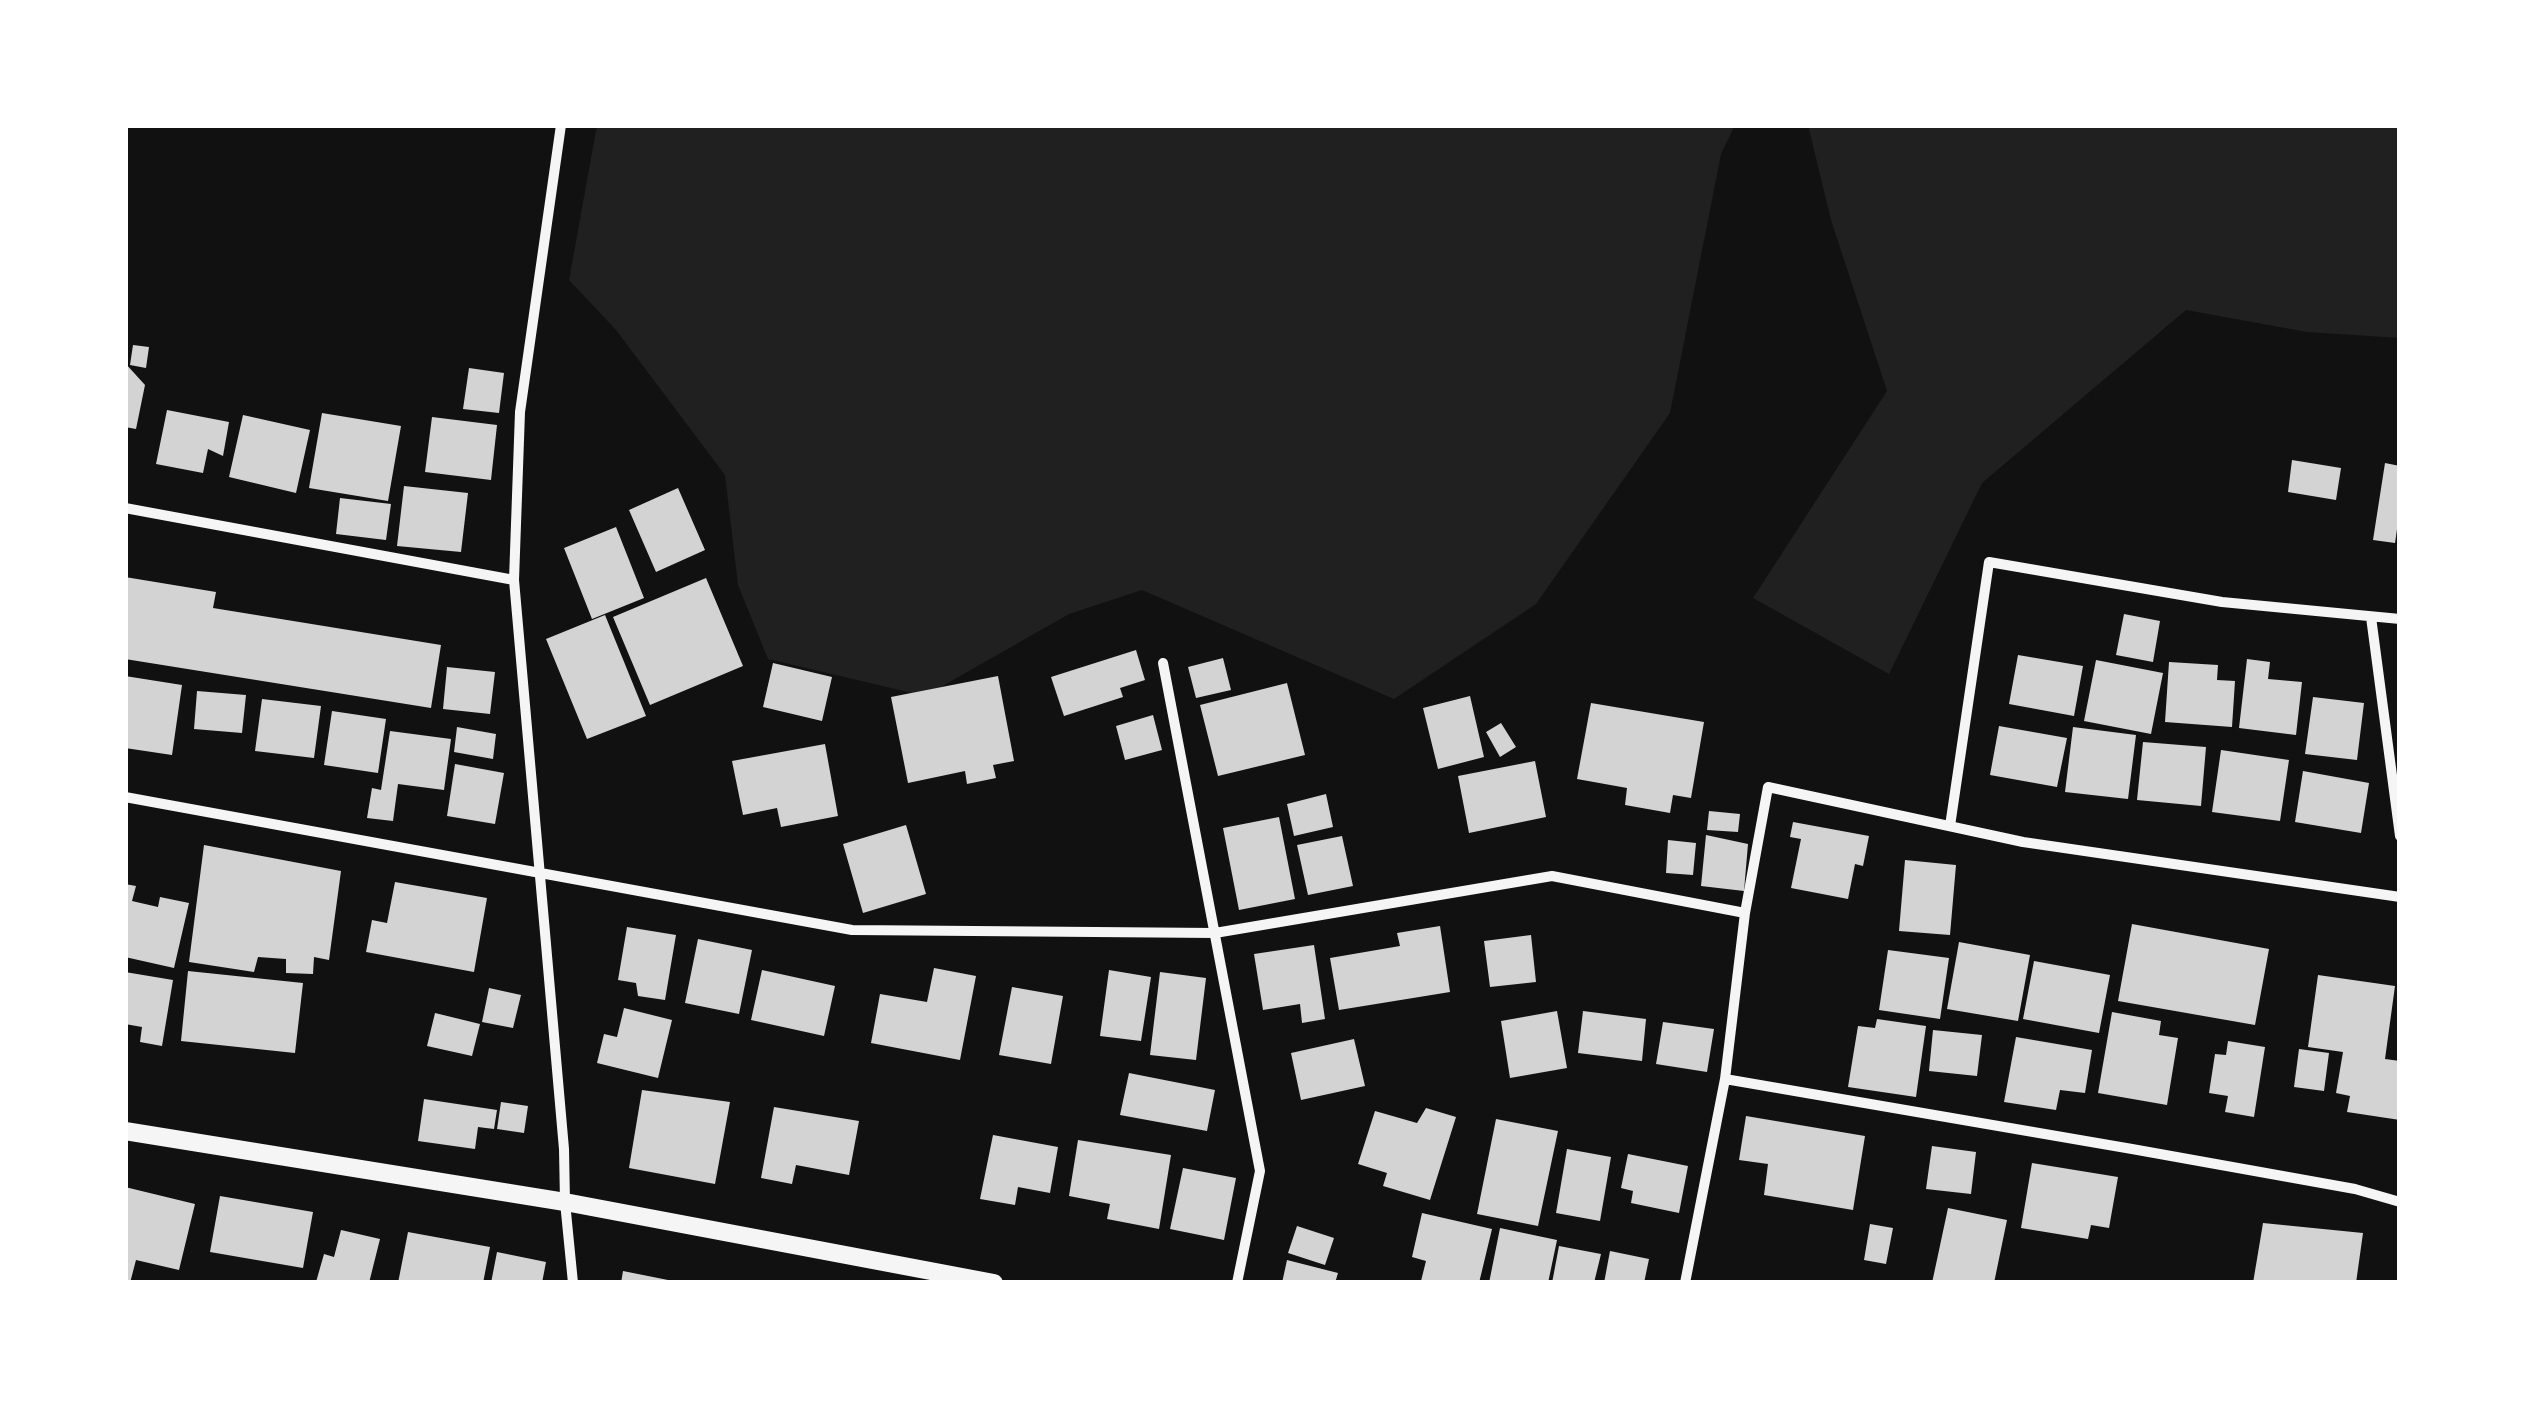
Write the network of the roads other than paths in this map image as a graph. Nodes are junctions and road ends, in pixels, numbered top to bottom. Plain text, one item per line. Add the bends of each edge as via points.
1 (561, 125) edge
2 (125, 508) edge
3 (514, 580) junction
4 (2371, 617) junction
5 (2400, 620) edge
6 (1163, 663) dead end
7 (125, 798) edge
8 (1950, 826) junction
9 (2400, 836) edge
10 (539, 874) junction
11 (2400, 898) edge
12 (1745, 913) junction
13 (1215, 933) junction
14 (1726, 1079) junction
15 (125, 1131) edge
16 (564, 1202) junction
17 (2400, 1202) edge
18 (573, 1283) edge
19 (994, 1283) edge
20 (1237, 1283) edge
21 (1684, 1283) edge

1 - 3 street via 520,412
2 - 3 street
3 - 10 street
4 - 5 street
4 - 8 street via 2222,602 1990,562
4 - 9 street
6 - 13 street
7 - 10 street
8 - 11 street
8 - 12 street via 1768,787
10 - 13 street via 852,930
10 - 16 street
12 - 13 street via 1552,876
12 - 14 street
13 - 20 street via 1260,1171
14 - 17 street
14 - 21 street
15 - 16 street
16 - 18 street
16 - 19 street

